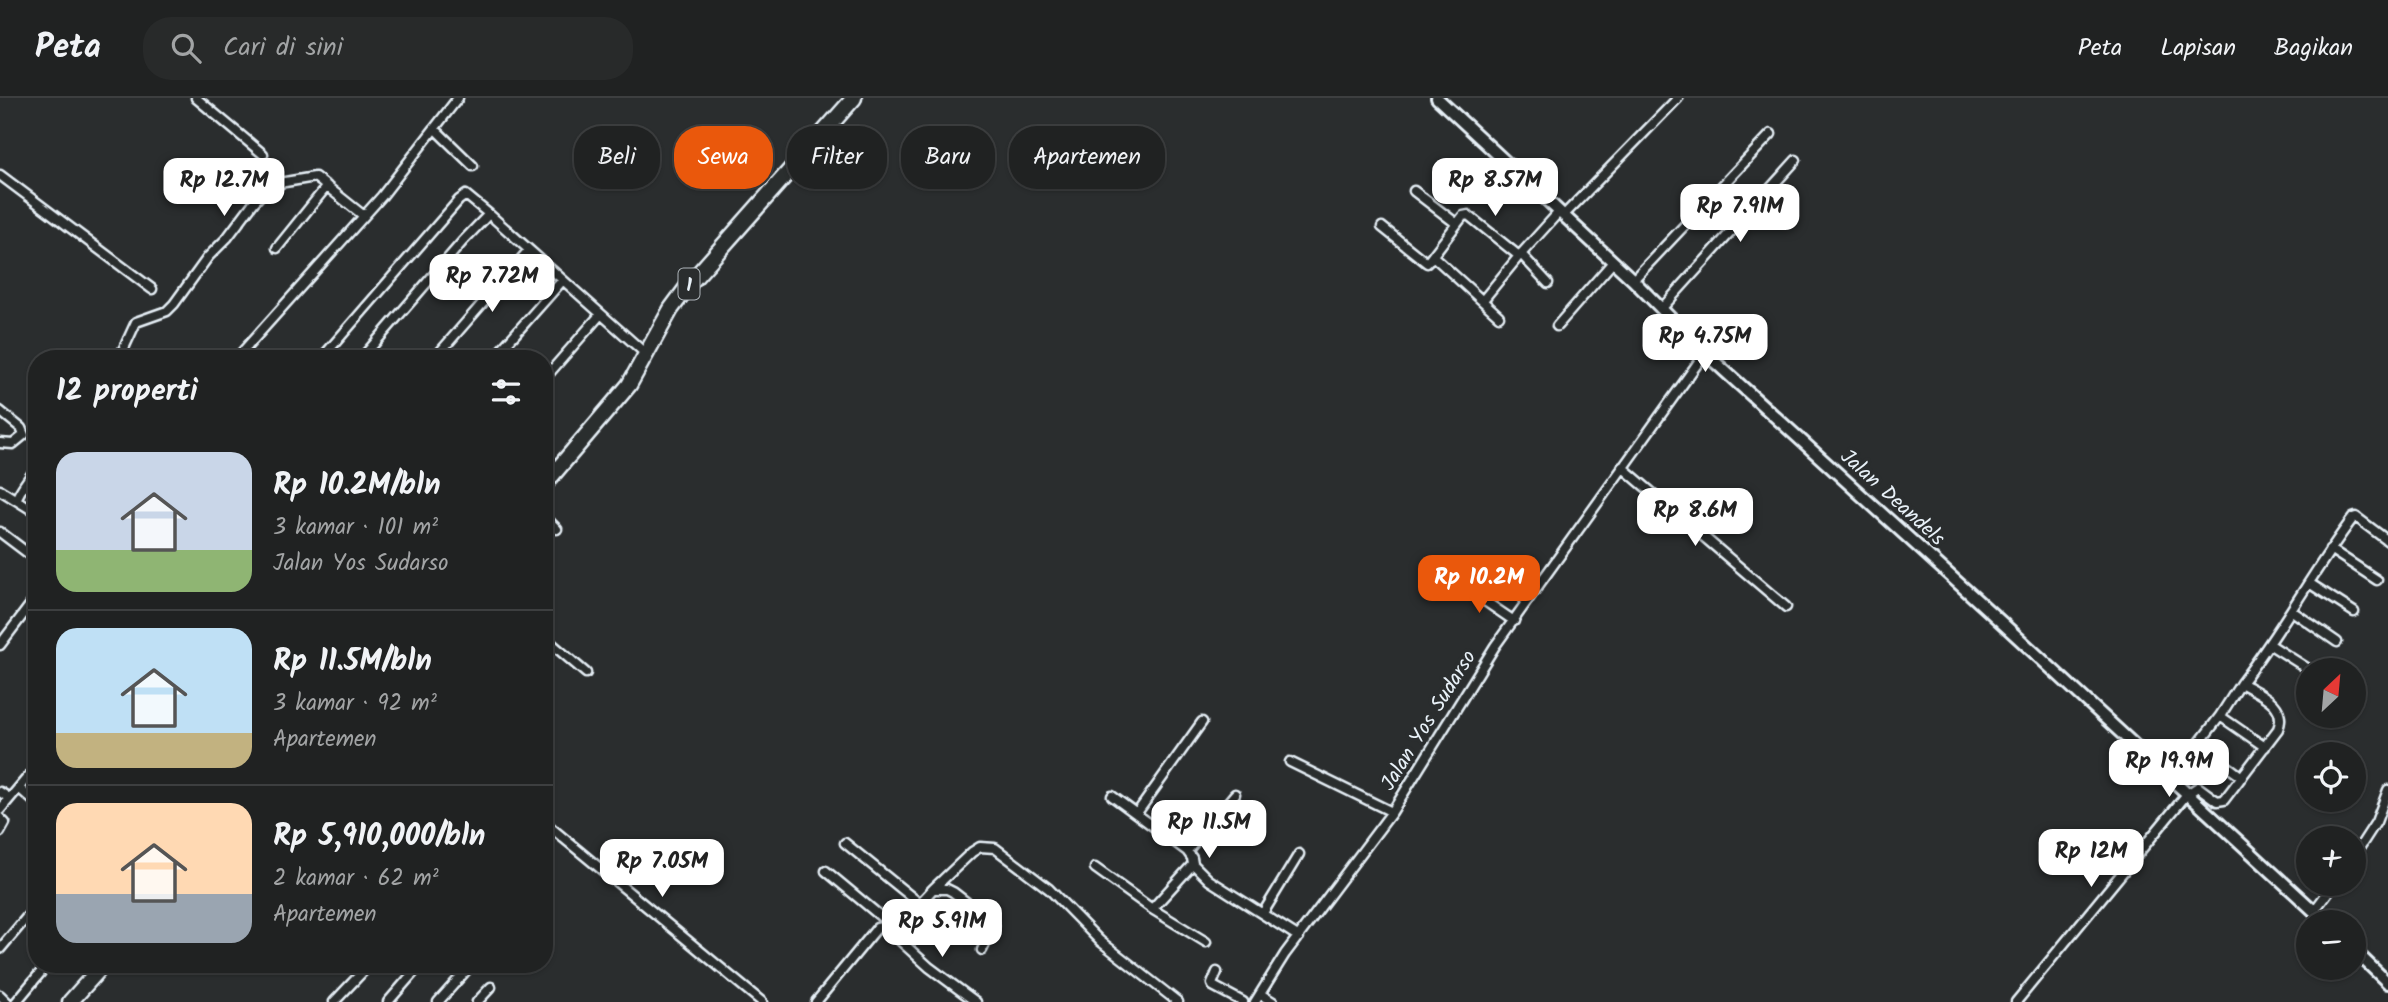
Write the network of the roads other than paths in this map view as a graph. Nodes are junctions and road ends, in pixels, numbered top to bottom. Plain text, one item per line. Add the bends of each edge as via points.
1 (196, 98) edge
2 (458, 98) edge
3 (854, 98) edge
4 (1437, 98) edge
5 (1678, 98) edge
6 (435, 129) junction
7 (1771, 134) dead end
8 (263, 154) dead end
9 (1796, 160) dead end
10 (473, 166) dead end
11 (0, 175) edge
12 (327, 186) junction
13 (1414, 191) dead end
14 (489, 214) junction
15 (1561, 214) junction
16 (364, 216) junction
17 (1457, 224) junction
18 (1382, 227) dead end
19 (277, 248) dead end
20 (529, 250) junction
21 (1520, 255) junction
22 (1433, 256) junction
23 (1613, 262) junction
24 (1633, 280) junction
25 (562, 281) junction
26 (1548, 283) dead end
27 (152, 289) dead end
28 (1483, 300) junction
29 (1662, 308) junction
30 (600, 315) junction
31 (1499, 316) dead end
32 (1557, 326) dead end
33 (123, 350) edge
34 (244, 350) edge
35 (329, 350) edge
36 (369, 350) edge
37 (443, 350) edge
38 (501, 350) edge
39 (1705, 353) junction
40 (647, 355) junction
41 (553, 369) edge
42 (0, 411) edge
43 (0, 443) edge
44 (1622, 467) junction
45 (553, 474) edge
46 (28, 481) edge
47 (0, 490) edge
48 (16, 499) junction
49 (28, 507) edge
50 (553, 525) edge
51 (557, 529) dead end
52 (0, 532) edge
53 (2388, 541) edge
54 (2330, 549) junction
55 (28, 553) edge
56 (2377, 580) dead end
57 (2309, 583) junction
58 (1460, 584) dead end
59 (1786, 607) dead end
60 (28, 608) edge
61 (2292, 611) junction
62 (2354, 612) dead end
63 (1514, 621) junction
64 (2337, 642) dead end
65 (2269, 644) junction
66 (0, 645) edge
67 (553, 645) edge
68 (2296, 662) edge
69 (586, 673) dead end
70 (2241, 683) junction
71 (2220, 716) junction
72 (1202, 722) dead end
73 (2264, 747) junction
74 (1290, 762) dead end
75 (2242, 776) junction
76 (28, 777) edge
77 (19, 788) junction
78 (2388, 790) edge
79 (0, 792) edge
80 (1235, 794) dead end
81 (2188, 794) junction
82 (28, 796) edge
83 (1112, 796) dead end
84 (9, 798) junction
85 (0, 810) edge
86 (1392, 812) junction
87 (1137, 813) junction
88 (0, 818) edge
89 (553, 828) edge
90 (0, 832) edge
91 (2366, 837) edge
92 (845, 843) dead end
93 (1187, 851) junction
94 (1299, 854) dead end
95 (1193, 864) junction
96 (1095, 868) dead end
97 (826, 871) dead end
98 (933, 889) junction
99 (919, 903) junction
100 (1152, 909) junction
101 (2313, 910) edge
102 (1263, 913) junction
103 (28, 916) edge
104 (895, 932) junction
105 (1299, 937) junction
106 (1206, 942) dead end
107 (0, 950) edge
108 (982, 950) dead end
109 (2366, 962) edge
110 (1217, 972) dead end
111 (40, 973) edge
112 (96, 973) edge
113 (361, 973) edge
114 (413, 973) edge
115 (464, 973) edge
116 (2388, 983) edge
117 (491, 986) dead end
118 (0, 995) edge
119 (1257, 998) edge
120 (8, 1002) edge
121 (16, 1002) edge
122 (70, 1002) edge
123 (334, 1002) edge
124 (388, 1002) edge
125 (438, 1002) edge
126 (477, 1002) edge
127 (762, 1002) edge
128 (816, 1002) edge
129 (976, 1002) edge
130 (1178, 1002) edge
131 (1243, 1002) edge
132 (1273, 1002) edge
133 (2017, 1002) edge

1 - 8 street
2 - 6 street
3 - 40 highway, 1 via 691,282
4 - 15 street, Jalan Deandels
5 - 15 street
6 - 10 street
6 - 16 street
7 - 24 street
9 - 29 street
11 - 27 street
12 - 16 street
12 - 19 street
12 - 33 street via 314,177 267,188 174,304 136,322
13 - 17 street
14 - 20 street
14 - 35 street via 466,195 459,200
14 - 36 street
15 - 21 street
15 - 23 street, Jalan Deandels
16 - 34 street
17 - 21 street via 1468,215
17 - 22 street
18 - 22 street via 1424,262
20 - 25 street
20 - 37 street
21 - 26 street
21 - 28 street
22 - 28 street
23 - 24 street, Jalan Deandels
23 - 32 street
24 - 29 street, Jalan Deandels
25 - 30 street
25 - 38 street
28 - 31 street
29 - 39 street, Jalan Deandels
30 - 40 street
30 - 41 street
39 - 44 street, Jalan Yos Sudarso
39 - 81 street, Jalan Deandels
40 - 45 highway, 1 via 629,385
42 - 43 street via 24,435 13,444
44 - 59 street
44 - 63 street, Jalan Yos Sudarso
46 - 48 street
47 - 48 street
48 - 49 street
50 - 51 street
52 - 55 street
53 - 54 street via 2356,517
54 - 56 street
54 - 57 street
57 - 61 street
57 - 62 street
58 - 63 street
60 - 66 street
61 - 64 street
61 - 65 street
63 - 86 street, Jalan Yos Sudarso
65 - 68 street
65 - 70 street
67 - 69 street
70 - 71 street
70 - 73 street via 2278,707 2278,729
71 - 73 street
71 - 75 street via 2200,746
72 - 87 street
73 - 75 street
74 - 86 street
75 - 81 street via 2221,802 2198,787
76 - 77 street
77 - 82 street
77 - 84 street
78 - 91 street
79 - 84 street
80 - 93 street
81 - 101 street, Jalan Deandels
81 - 133 street
83 - 87 street
84 - 85 street
86 - 105 street, Jalan Yos Sudarso
87 - 93 street
88 - 90 street via 5,823
89 - 127 street
92 - 99 street
93 - 95 street
94 - 102 street
95 - 100 street
95 - 102 street via 1209,880
96 - 100 street
97 - 104 street
98 - 99 street
98 - 108 street via 953,892 993,923
98 - 130 street via 972,852 980,847 995,848 1060,899 1100,941
99 - 104 street
100 - 106 street
102 - 105 street
103 - 107 street
104 - 128 street via 877,928
104 - 129 street via 929,967
105 - 119 street, Jalan Yos Sudarso
109 - 116 street
110 - 131 street via 1213,986
111 - 121 street
112 - 122 highway
113 - 123 street
114 - 124 street
115 - 125 street
117 - 126 street
118 - 120 street
119 - 132 street

